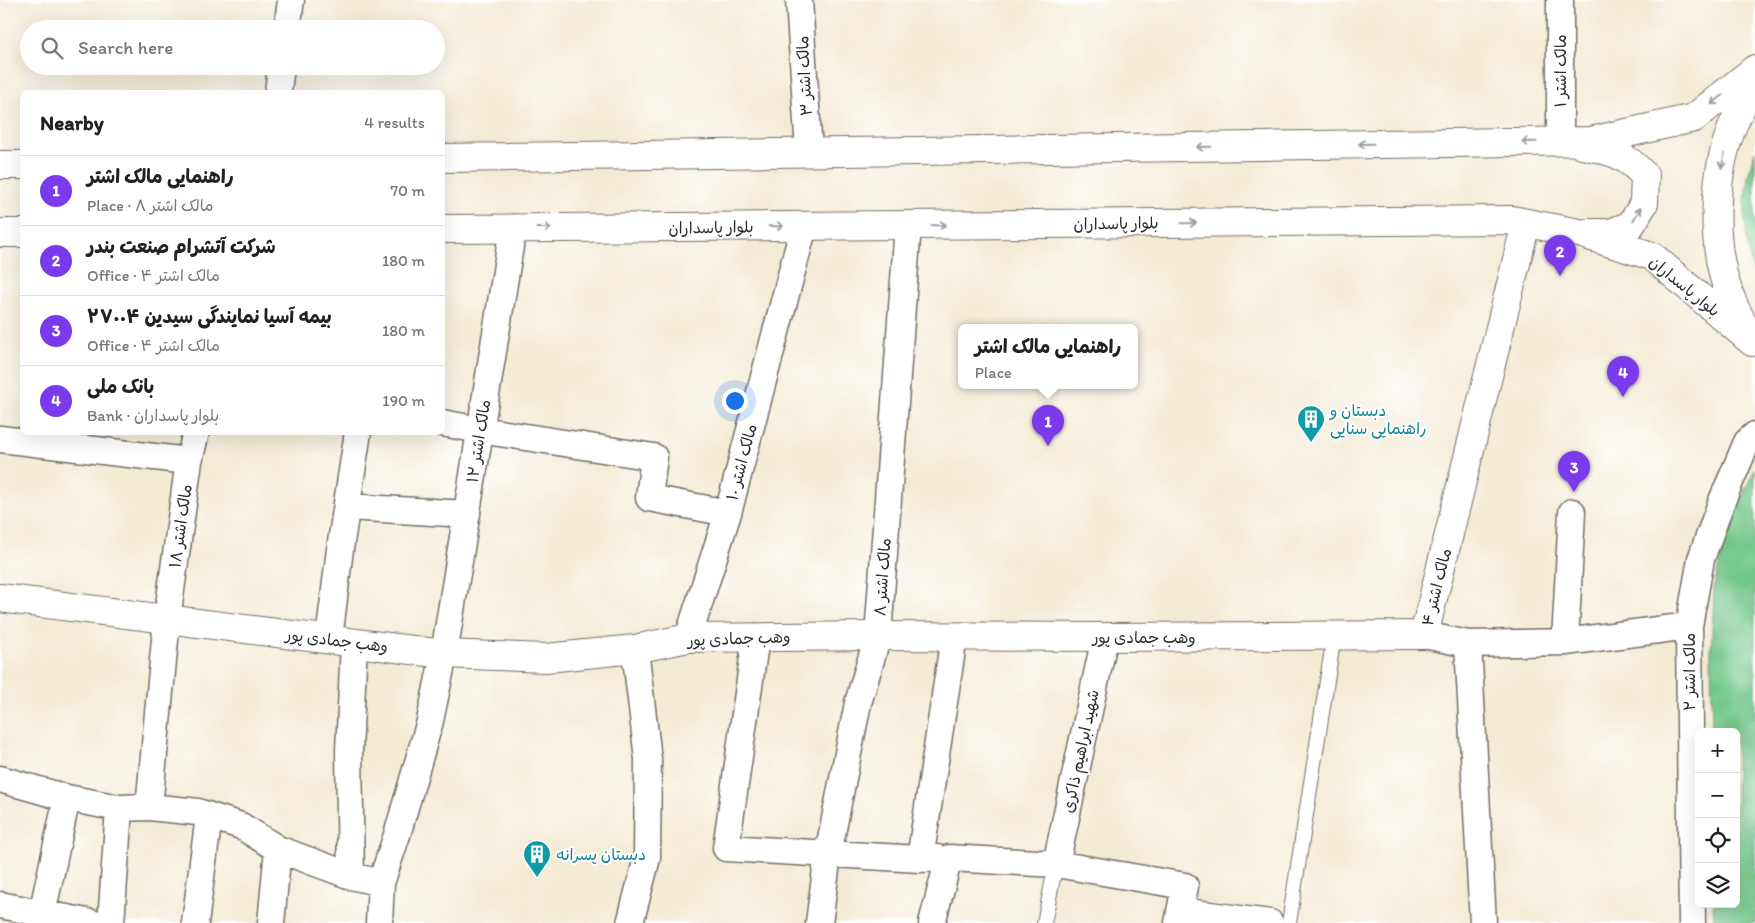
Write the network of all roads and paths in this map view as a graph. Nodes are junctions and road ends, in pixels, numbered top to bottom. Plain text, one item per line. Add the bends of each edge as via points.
1 (291, 0) edge
2 (799, 0) edge
3 (1560, 0) edge
4 (288, 20) edge
5 (1755, 69) edge
6 (280, 75) edge
7 (1755, 84) edge
8 (278, 90) edge
9 (1560, 141) junction
10 (809, 152) junction
11 (445, 158) edge
12 (20, 164) edge
13 (0, 165) edge
14 (1526, 223) junction
15 (908, 225) junction
16 (804, 226) junction
17 (512, 228) junction
18 (445, 229) edge
19 (0, 233) edge
20 (20, 233) edge
21 (1578, 233) junction
22 (1754, 344) edge
23 (445, 424) edge
24 (480, 430) junction
25 (195, 435) edge
26 (358, 435) edge
27 (1755, 436) edge
28 (0, 439) edge
29 (189, 461) junction
30 (347, 507) junction
31 (1572, 512) dead end
32 (728, 513) junction
33 (467, 514) junction
34 (0, 598) edge
35 (168, 619) junction
36 (1689, 626) junction
37 (1424, 635) junction
38 (878, 636) junction
39 (1334, 636) junction
40 (756, 637) junction
41 (954, 637) junction
42 (1104, 637) junction
43 (688, 638) junction
44 (342, 641) junction
45 (1565, 642) junction
46 (1468, 644) junction
47 (634, 649) junction
48 (444, 654) junction
49 (0, 779) edge
50 (67, 798) junction
51 (149, 807) junction
52 (118, 808) junction
53 (209, 816) junction
54 (278, 849) junction
55 (828, 854) junction
56 (949, 858) junction
57 (920, 859) junction
58 (1056, 864) junction
59 (351, 876) junction
60 (381, 883) junction
61 (0, 905) edge
62 (1179, 917) edge
63 (42, 918) edge
64 (92, 923) edge
65 (111, 923) edge
66 (195, 923) edge
67 (271, 923) edge
68 (379, 923) edge
69 (630, 923) edge
70 (819, 923) edge
71 (932, 923) edge
72 (1044, 923) edge
73 (1270, 923) edge
74 (1289, 923) edge
75 (1483, 923) edge
76 (1692, 923) edge

1 - 4 street
2 - 10 street, مالک اشتر ۳
3 - 9 street, مالک اشتر ۱
5 -> 9 main road via 1694,118 1591,141
6 - 8 street
7 -> 22 main road via 1737,115 1722,160 1716,207 1719,254 1731,300
9 -> 10 main road
21 -> 9 main road via 1610,233 1631,225 1644,203 1644,176 1633,163 1611,151
10 - 11 main road
12 - 13 main road
15 -> 14 main road, بلوار پاسداران via 1512,220
14 - 21 main road, بلوار پاسداران
14 - 37 main road, مالک اشتر ۴
15 - 16 main road, بلوار پاسداران
15 - 38 street, مالک اشتر ۸
17 -> 16 main road, بلوار پاسداران
16 - 32 street, مالک اشتر ۱۰
17 - 18 main road, بلوار پاسداران
17 - 24 street, مالک اشتر ۱۲
19 - 20 main road
21 - 22 main road, بلوار پاسداران via 1652,256
23 - 24 street
24 - 32 street via 654,457 649,498
24 - 33 street, مالک اشتر ۱۲
25 - 29 street, مالک اشتر ۱۸
26 - 30 street
27 - 36 street, مالک اشتر ۲ via 1743,451 1701,559
28 - 29 street
29 - 35 street, مالک اشتر ۱۸
30 - 33 street
30 - 44 street
31 - 45 street
32 - 43 street, مالک اشتر ۱۰
33 - 48 street, مالک اشتر ۱۲
34 - 35 main road, وهب جمادی پور
35 - 44 main road, وهب جمادی پور
35 - 51 street, مالک اشتر ۱۸
36 - 45 street, مالک اشتر ۴
36 - 76 street, مالک اشتر ۲
37 - 39 main road, وهب جمادی پور
37 - 46 street, مالک اشتر ۴
38 - 40 main road, وهب جمادی پور
38 - 41 main road, وهب جمادی پور
38 - 55 street, مالک اشتر ۸ via 858,703
39 - 42 main road, وهب جمادی پور
39 - 74 lane
40 - 43 main road, وهب جمادی پور
40 - 55 street via 726,848
41 - 42 main road, وهب جمادی پور
41 - 57 street
42 - 58 street, شهید ابراهیم ذاکری
43 - 47 main road, وهب جمادی پور
44 - 48 main road, وهب جمادی پور
44 - 59 street via 349,751
45 - 46 street, مالک اشتر ۴
46 - 75 street
47 - 48 main road, وهب جمادی پور via 546,658
47 - 69 street via 648,759 647,858
48 - 60 street, مالک اشتر ۱۲ via 430,721
49 - 50 street
50 - 52 street
50 - 63 street
51 - 52 street
51 - 53 street
52 - 65 street
53 - 54 street via 241,826
53 - 66 street
54 - 59 street
54 - 67 street
55 - 57 street
55 - 70 street, مالک اشتر ۸
56 - 57 street
56 - 58 street
56 - 71 street
58 - 62 street via 1185,886
58 - 72 lane
59 - 60 street
60 - 68 street, مالک اشتر ۱۲
61 - 63 street
62 - 73 street
63 - 64 street

